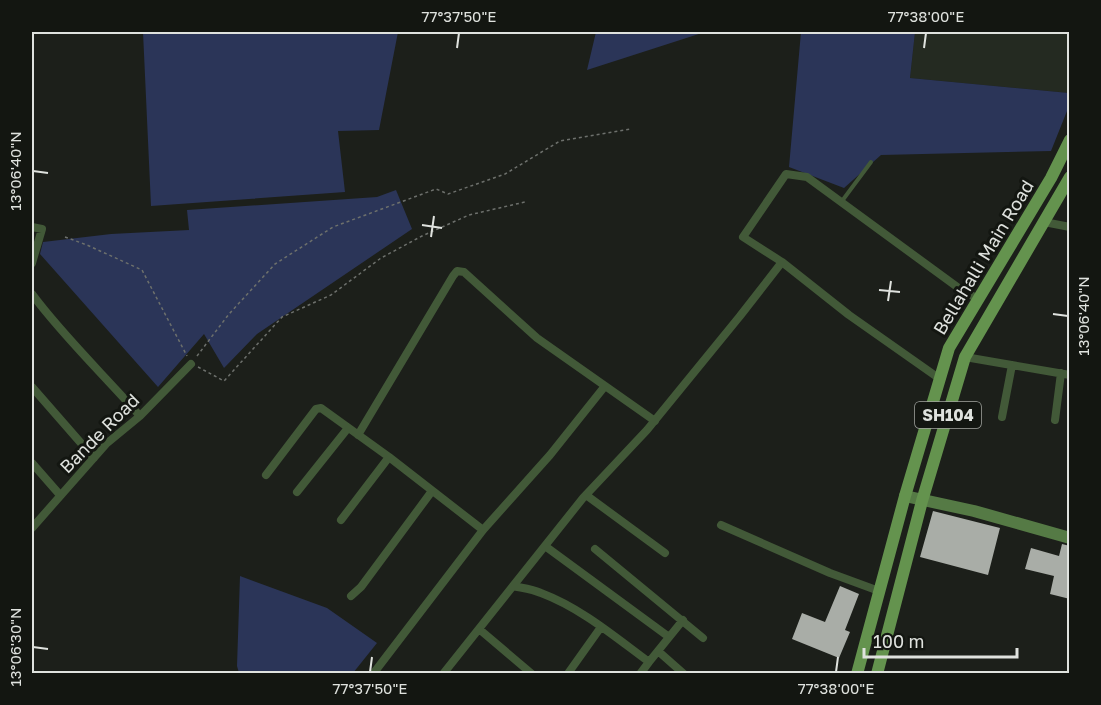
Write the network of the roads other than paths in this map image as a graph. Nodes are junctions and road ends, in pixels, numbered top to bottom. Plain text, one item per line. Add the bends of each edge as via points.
1 (1070, 140) edge
2 (871, 162) dead end
3 (1070, 177) edge
4 (1064, 197) edge
5 (842, 202) junction
6 (1044, 222) junction
7 (1070, 226) edge
8 (32, 227) edge
9 (782, 262) junction
10 (32, 263) edge
11 (32, 294) edge
12 (978, 299) junction
13 (965, 357) junction
14 (191, 364) road end
15 (1012, 365) junction
16 (1065, 374) edge
17 (940, 380) junction
18 (605, 386) junction
19 (32, 387) edge
20 (140, 416) junction
21 (1002, 417) dead end
22 (1055, 420) dead end
23 (655, 421) junction
24 (348, 428) junction
25 (358, 435) junction
26 (389, 457) junction
27 (94, 458) junction
28 (32, 463) edge
29 (267, 475) dead end
30 (432, 490) junction
31 (297, 492) dead end
32 (60, 495) junction
33 (586, 495) junction
34 (905, 496) junction
35 (922, 501) junction
36 (341, 520) dead end
37 (721, 525) dead end
38 (32, 528) edge
39 (483, 530) junction
40 (1070, 538) edge
41 (545, 546) junction
42 (595, 549) dead end
43 (665, 553) dead end
44 (513, 586) junction
45 (879, 591) junction
46 (351, 596) dead end
47 (683, 620) junction
48 (601, 627) junction
49 (479, 628) junction
50 (669, 637) junction
51 (703, 638) dead end
52 (658, 651) junction
53 (649, 662) junction
54 (373, 674) edge
55 (443, 674) edge
56 (532, 674) edge
57 (572, 674) edge
58 (640, 674) edge
59 (684, 674) edge
60 (857, 674) edge
61 (878, 674) edge

1 - 12 main road, Bellahalli Main Road / SH104
2 - 5 lane
3 - 4 main road, Bellahalli Main Road / SH104
4 - 6 main road, Bellahalli Main Road / SH104
5 - 9 street via 807,177 786,174 742,237
5 - 12 street
6 - 7 street
6 - 13 main road, Bellahalli Main Road / SH104
8 - 10 street via 42,230
9 - 17 street
9 - 23 street
11 - 20 street via 51,320
12 - 17 main road, Bellahalli Main Road / SH104 via 949,348
13 - 15 street
13 - 35 main road, Bellahalli Main Road / SH104
14 - 20 street, Bande Road
15 - 16 street
15 - 21 street
16 - 22 street
17 - 34 main road, Bellahalli Main Road / SH104
18 - 23 street
18 - 25 street via 537,338 464,272 457,271
18 - 39 street
19 - 27 street
20 - 27 street, Bande Road
23 - 33 street
24 - 25 street
24 - 29 street via 325,409 316,409
24 - 31 street
25 - 26 street
26 - 30 street
26 - 36 street
27 - 32 street, Bande Road
28 - 32 street
30 - 39 street
30 - 46 street
32 - 38 street, Bande Road
33 - 41 street
33 - 43 street
34 - 35 street
34 - 45 main road, Bellahalli Main Road / SH104
35 - 40 street
35 - 61 main road, Bellahalli Main Road / SH104
37 - 45 street
39 - 54 street
41 - 44 street
41 - 50 street
42 - 47 street
44 - 48 street via 540,592
44 - 49 street
45 - 60 main road, Bellahalli Main Road / SH104
47 - 50 street
47 - 51 street
48 - 53 street
48 - 57 street via 569,672
49 - 55 street
49 - 56 street
50 - 52 street
52 - 53 street
52 - 59 street
53 - 58 street

